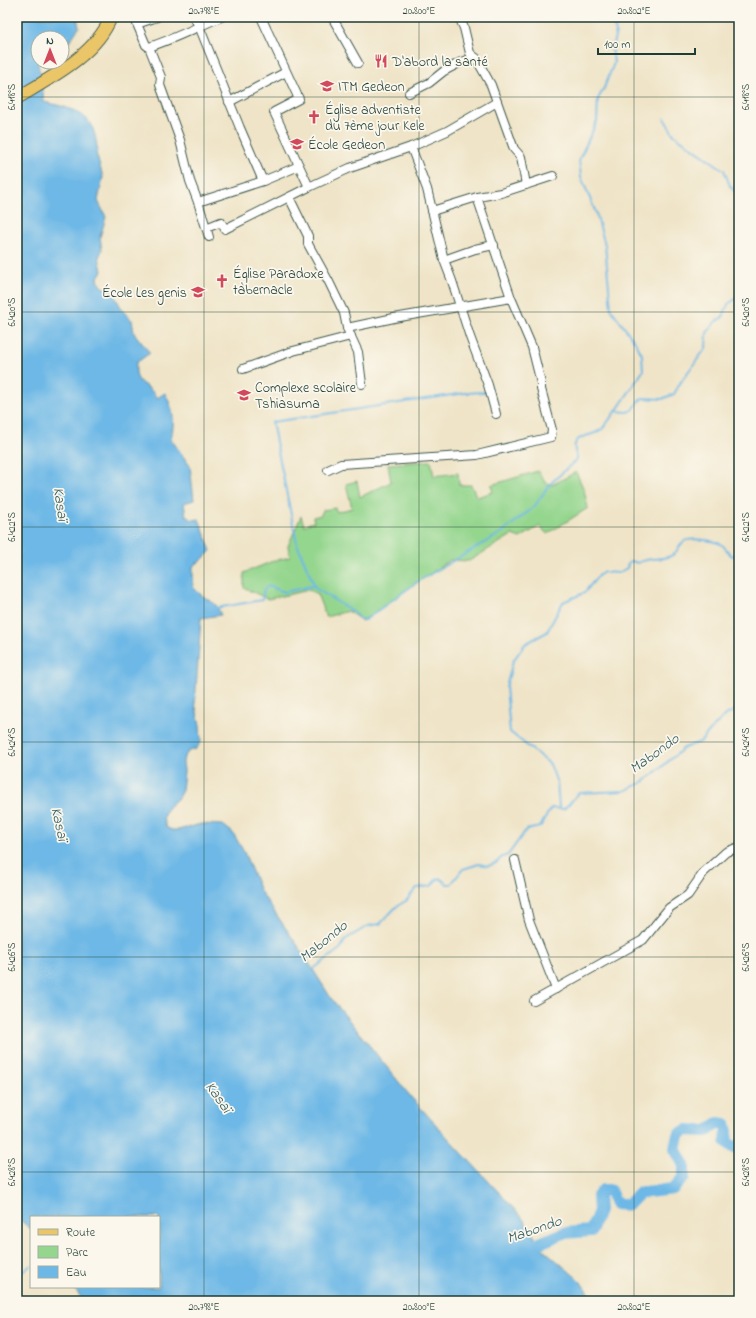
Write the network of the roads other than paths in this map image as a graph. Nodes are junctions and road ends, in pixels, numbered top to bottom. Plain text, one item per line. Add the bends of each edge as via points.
1 (111, 17) edge
2 (157, 17) edge
3 (194, 17) edge
4 (222, 17) edge
5 (261, 17) edge
6 (332, 17) edge
7 (459, 17) edge
8 (199, 26) junction
9 (149, 47) junction
10 (476, 58) junction
11 (358, 63) dead end
12 (286, 72) junction
13 (410, 93) dead end
14 (17, 98) edge
15 (229, 102) junction
16 (497, 102) junction
17 (411, 146) junction
18 (299, 166) junction
19 (553, 176) dead end
20 (263, 181) junction
21 (526, 185) junction
22 (309, 187) junction
23 (289, 197) junction
24 (476, 197) junction
25 (198, 202) junction
26 (432, 211) junction
27 (206, 228) junction
28 (209, 237) dead end
29 (494, 245) junction
30 (444, 260) junction
31 (511, 298) junction
32 (460, 308) junction
33 (347, 328) junction
34 (351, 336) junction
35 (243, 369) dead end
36 (362, 384) dead end
37 (496, 414) dead end
38 (328, 470) dead end
39 (739, 847) edge
40 (516, 860) dead end
41 (556, 989) junction
42 (534, 1001) dead end

1 - 14 main road via 100,38 82,55
2 - 9 street via 137,24
3 - 8 street
4 - 8 street
5 - 12 street
6 - 11 street
7 - 10 street via 470,53
8 - 9 street via 177,38
8 - 15 street
9 - 25 street via 161,77 160,85 180,140
10 - 13 street via 444,71
10 - 16 street
12 - 15 street
12 - 18 street via 299,99 274,112
15 - 20 street
16 - 17 street via 447,131
16 - 21 street via 514,149 521,157
17 - 22 street via 350,168
17 - 26 street via 427,189
18 - 20 street
18 - 22 street
19 - 21 street
20 - 25 street
21 - 24 street via 500,194
22 - 23 street
23 - 27 street via 225,229 221,222
23 - 33 street via 308,236 308,244 344,313
24 - 26 street
24 - 29 street
25 - 27 street
26 - 30 street
27 - 28 street
29 - 30 street
29 - 31 street
30 - 32 street
31 - 32 street
31 - 38 street via 532,347 552,430 551,437 477,456 341,464
32 - 33 street
32 - 37 street
33 - 34 street
34 - 35 street via 293,351
34 - 36 street via 358,352
39 - 41 street via 726,852 704,872 688,895 669,908 643,940
40 - 41 street via 529,920
41 - 42 street

